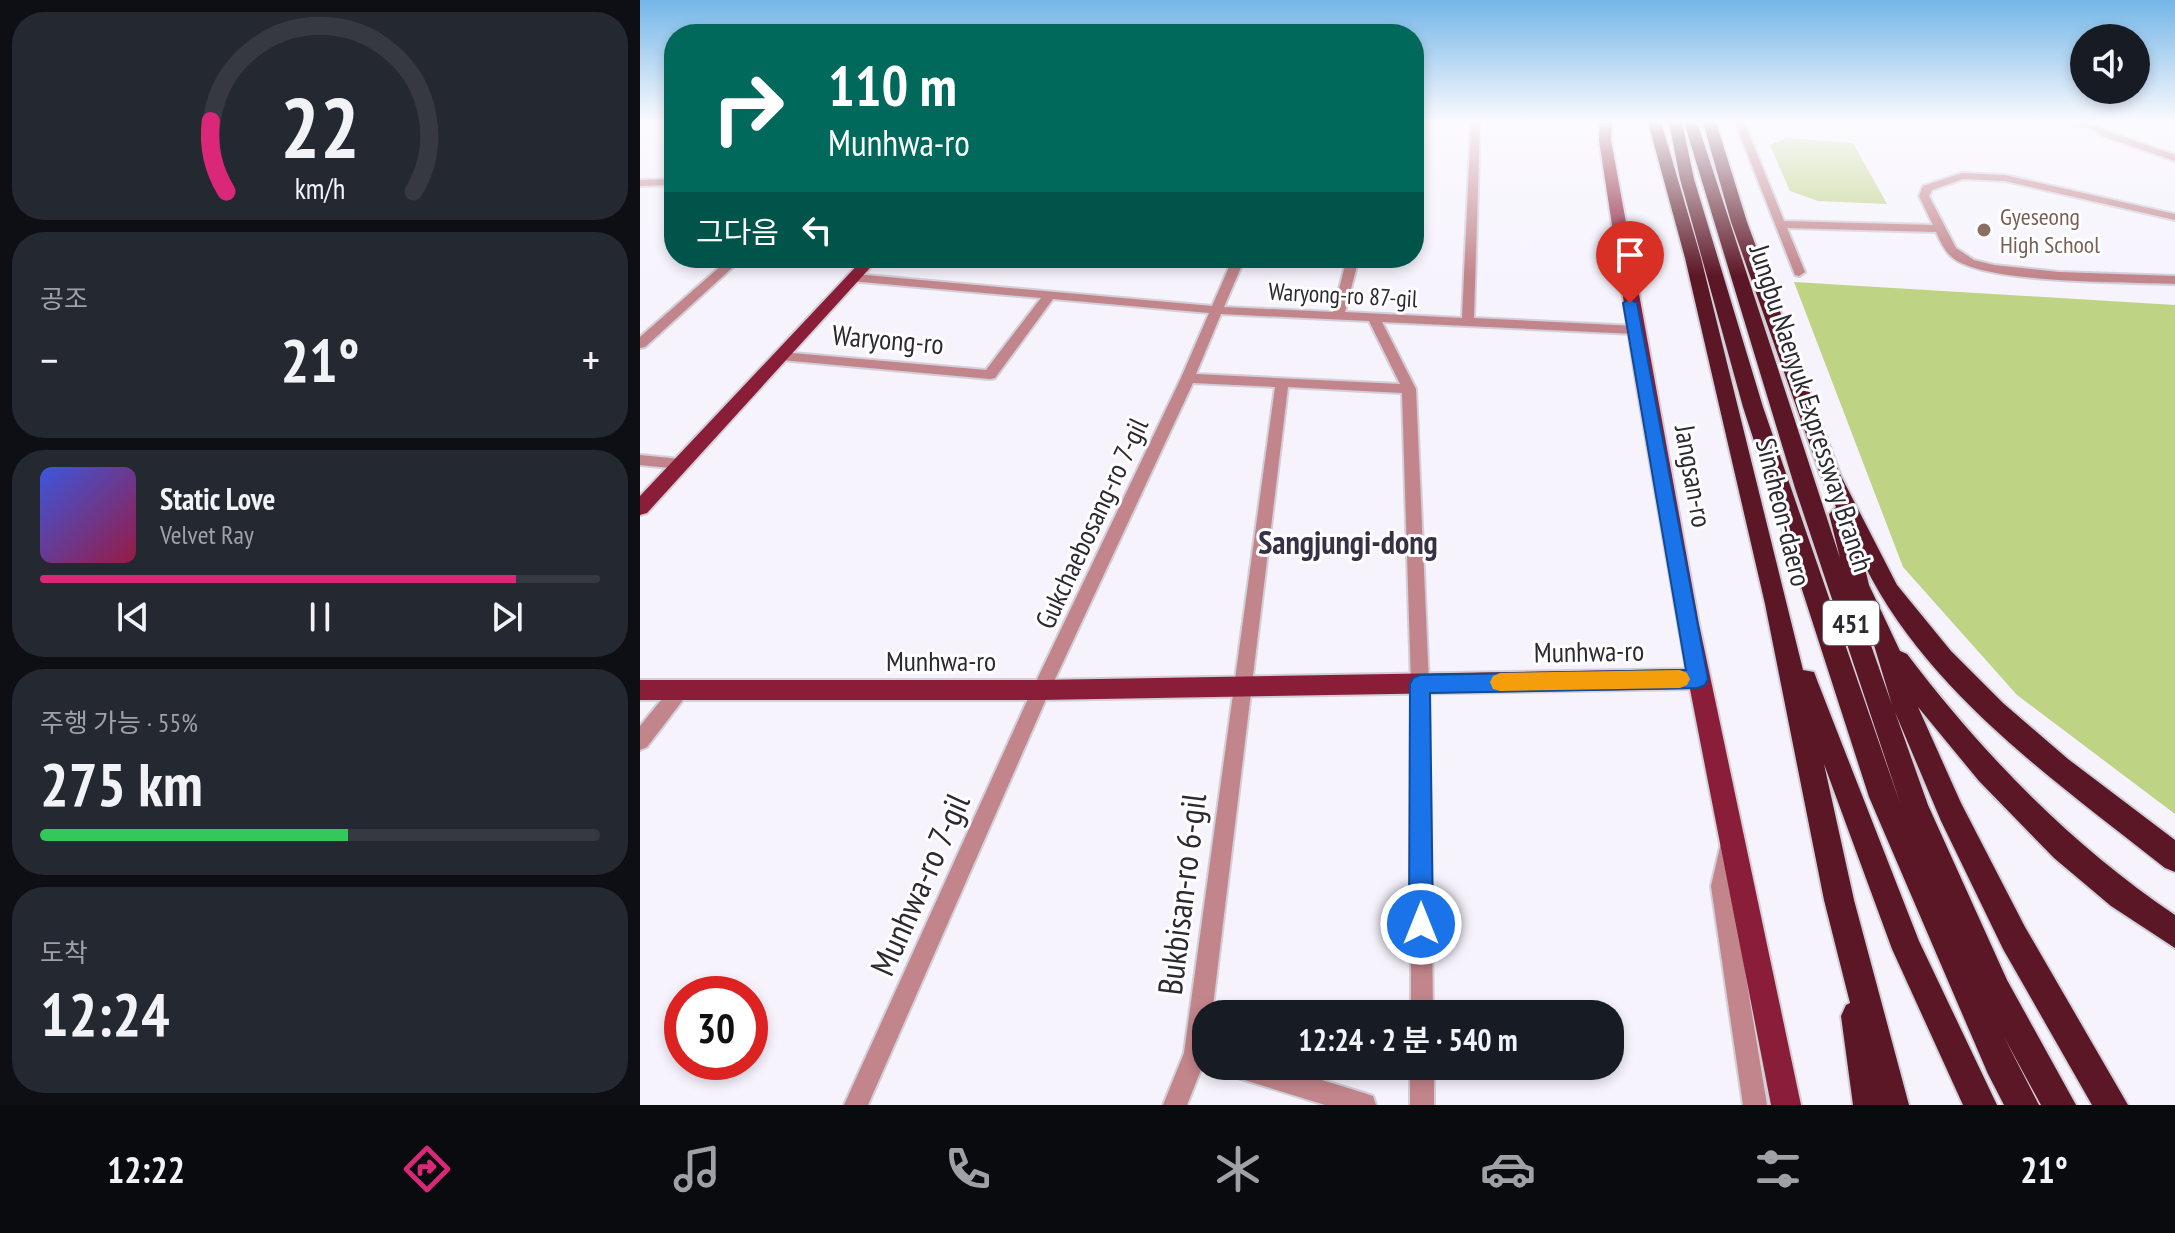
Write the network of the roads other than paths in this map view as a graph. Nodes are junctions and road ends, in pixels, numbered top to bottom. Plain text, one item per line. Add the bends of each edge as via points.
1 (1473, 174) edge
2 (1610, 174) edge
3 (1669, 174) edge
4 (1686, 174) edge
5 (1706, 174) edge
6 (1724, 174) edge
7 (1759, 174) edge
8 (664, 182) edge
9 (640, 183) edge
10 (2175, 217) edge
11 (1779, 224) junction
12 (1943, 229) junction
13 (726, 268) edge
14 (863, 268) edge
15 (1234, 268) edge
16 (1350, 268) edge
17 (1799, 272) dead end
18 (854, 278) junction
19 (2175, 280) edge
20 (1050, 295) junction
21 (1215, 310) junction
22 (1338, 317) junction
23 (1374, 319) junction
24 (1468, 323) junction
25 (1635, 330) junction
26 (640, 344) edge
27 (781, 356) junction
28 (1188, 378) junction
29 (1282, 385) junction
30 (1409, 389) junction
31 (640, 460) edge
32 (680, 464) junction
33 (1830, 474) junction
34 (640, 508) edge
35 (1777, 604) junction
36 (1886, 645) junction
37 (1698, 679) junction
38 (1420, 684) junction
39 (1241, 687) junction
40 (640, 690) edge
41 (680, 690) junction
42 (1041, 690) junction
43 (640, 741) edge
44 (1730, 840) junction
45 (2175, 858) edge
46 (1839, 900) junction
47 (2175, 933) edge
48 (1207, 1000) edge
49 (1422, 1000) edge
50 (1192, 1072) edge
51 (1283, 1080) edge
52 (1422, 1080) edge
53 (856, 1105) edge
54 (1175, 1105) edge
55 (1364, 1105) edge
56 (1422, 1105) edge
57 (1755, 1105) edge
58 (1786, 1105) edge
59 (1870, 1105) edge
60 (1892, 1105) edge
61 (1980, 1105) edge
62 (2022, 1105) edge
63 (2059, 1105) edge
64 (2111, 1105) edge

1 - 24 street
2 - 25 main road, Jangsan-ro
3 - 35 highway, Sincheon-daero
4 - 62 highway, Jungbu Naeryuk Expressway Branch / 451 via 1753,407 1883,797
5 - 63 highway, Jungbu Naeryuk Expressway Branch / 451 via 1805,488 1915,808 1996,991
6 - 33 highway, Sincheon-daero
7 - 11 street
8 - 9 street
10 - 12 street via 2005,178 1962,176 1927,188 1924,196
11 - 12 street
11 - 17 street
12 - 19 street via 1956,255 1985,268
13 - 26 street
14 - 18 main road, Waryong-ro
15 - 21 street, Gukchaebosang-ro 7-gil
16 - 22 street
18 - 20 street, Waryong-ro 87-gil
18 - 27 main road, Waryong-ro
20 - 21 street, Waryong-ro 87-gil
20 - 27 street, Waryong-ro via 990,375
21 - 22 street, Waryong-ro 87-gil
21 - 28 street, Gukchaebosang-ro 7-gil
22 - 23 street, Waryong-ro 87-gil
23 - 24 street, Waryong-ro 87-gil
23 - 30 street
24 - 25 street, Waryong-ro 87-gil
25 - 37 main road, Jangsan-ro
27 - 32 main road, Waryong-ro
28 - 29 street
28 - 42 street, Gukchaebosang-ro 7-gil
29 - 30 street
29 - 39 street
30 - 38 street
31 - 32 street
32 - 34 main road, Waryong-ro
33 - 36 highway via 1858,585
33 - 45 highway, Sincheon-daero via 1889,592 1942,658 2059,768
35 - 46 highway, Sincheon-daero
35 - 61 highway via 1907,949
36 - 47 highway via 1942,722 2011,794 2092,873
36 - 64 highway via 1906,709 1951,812 2014,938
37 - 38 main road, Munhwa-ro
37 - 44 main road, Jangsan-ro
38 - 39 main road, Munhwa-ro
38 - 49 street
39 - 42 main road, Munhwa-ro
39 - 48 street, Bukbisan-ro 6-gil
40 - 41 main road, Munhwa-ro
41 - 42 main road, Munhwa-ro
41 - 43 street
42 - 53 street, Munhwa-ro 7-gil
44 - 57 street, Jangsan-ro via 1721,886
44 - 58 main road, Jangsan-ro
46 - 59 highway
46 - 60 highway, Sincheon-daero
50 - 54 street, Bukbisan-ro 6-gil
51 - 55 street
52 - 56 street

